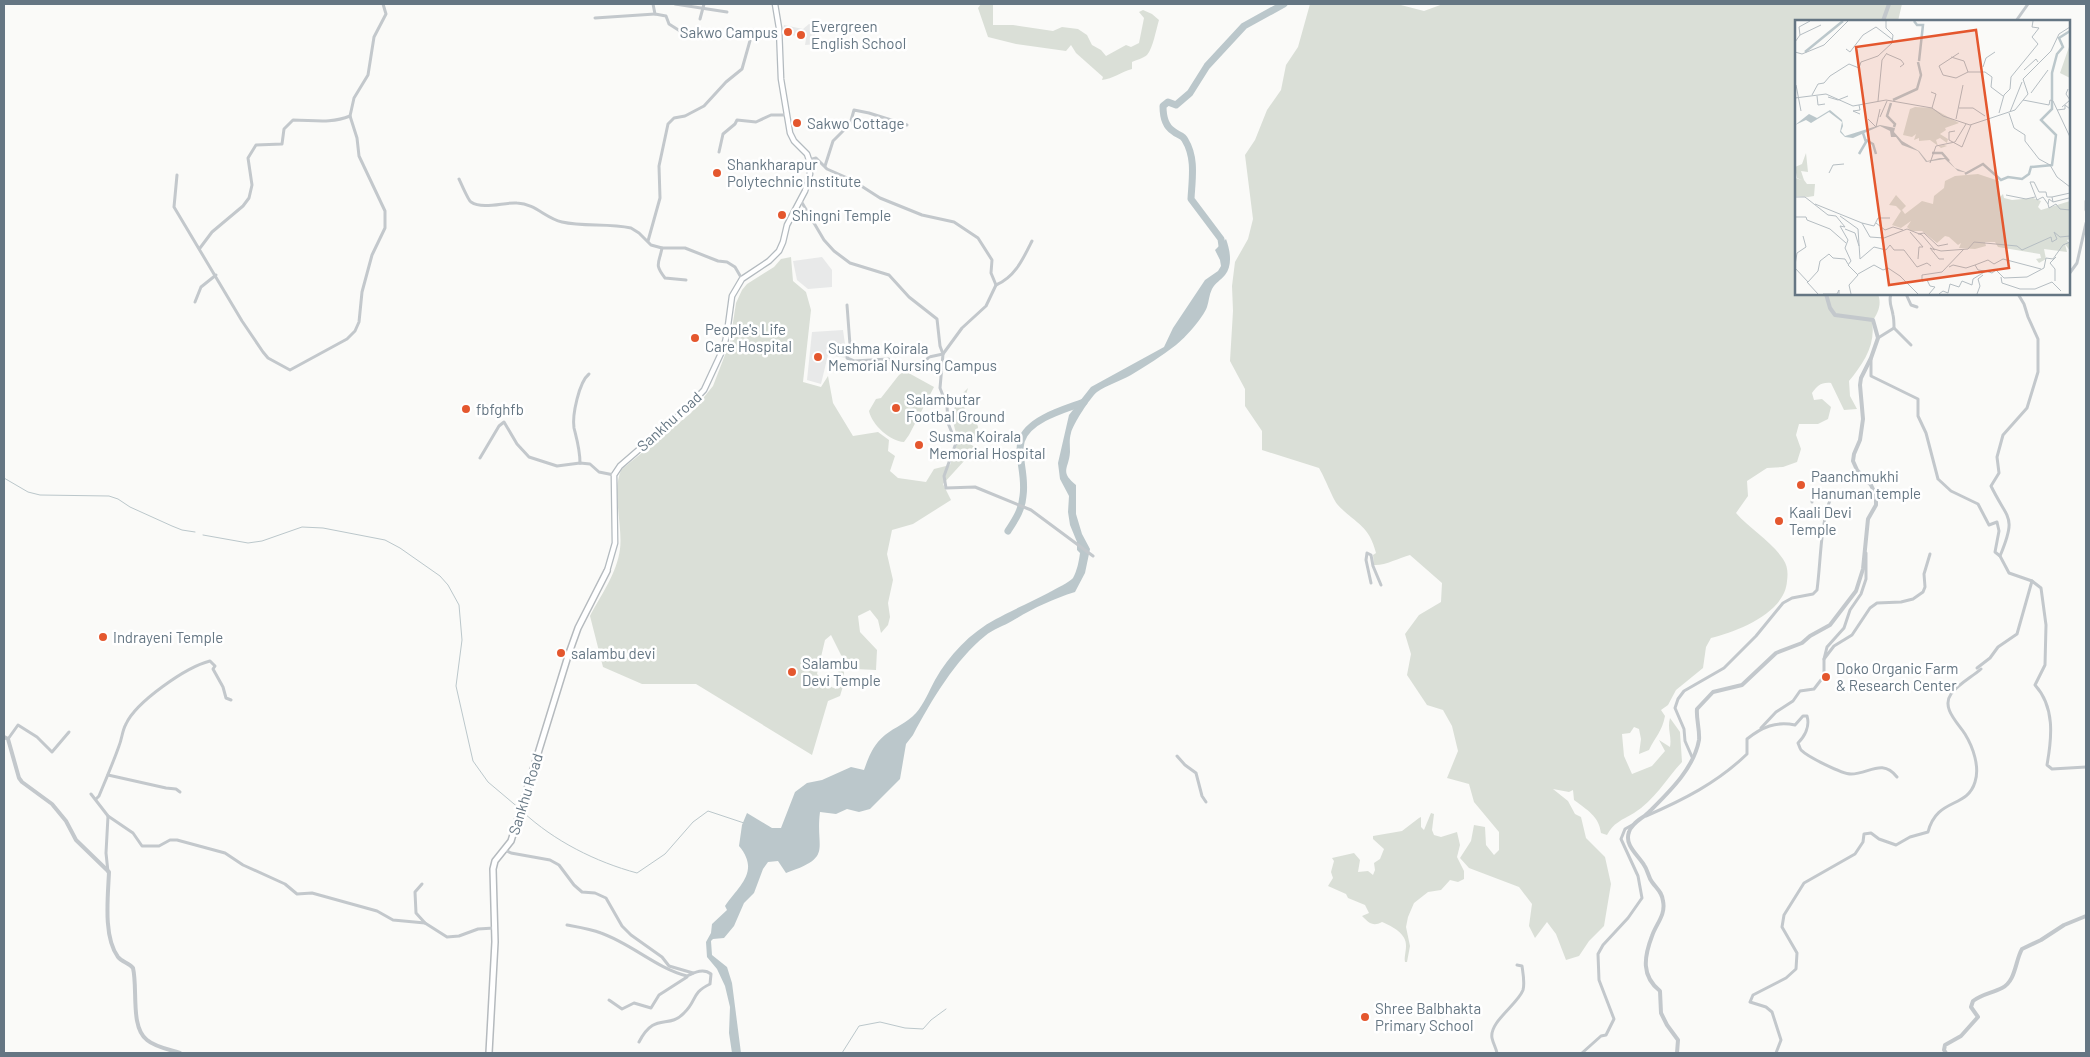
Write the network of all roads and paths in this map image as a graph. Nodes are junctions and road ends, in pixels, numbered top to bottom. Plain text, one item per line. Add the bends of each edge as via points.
1 (383, 4) edge
2 (653, 4) edge
3 (675, 4) edge
4 (704, 4) edge
5 (775, 4) edge
6 (1889, 4) edge
7 (2028, 4) edge
8 (702, 9) junction
9 (727, 12) dead end
10 (655, 14) junction
11 (595, 18) dead end
12 (700, 19) dead end
13 (1883, 20) edge
14 (2017, 20) edge
15 (753, 30) dead end
16 (691, 38) dead end
17 (787, 115) junction
18 (350, 116) junction
19 (907, 125) dead end
20 (719, 152) dead end
21 (809, 160) junction
22 (825, 166) junction
23 (177, 174) dead end
24 (459, 179) dead end
25 (2086, 200) edge
26 (800, 201) junction
27 (2086, 210) edge
28 (2086, 223) edge
29 (1032, 241) dead end
30 (648, 242) junction
31 (200, 248) junction
32 (662, 248) junction
33 (2070, 273) edge
34 (216, 275) junction
35 (742, 279) junction
36 (686, 280) dead end
37 (996, 285) junction
38 (1826, 295) edge
39 (1891, 295) edge
40 (1906, 295) edge
41 (2019, 295) edge
42 (195, 302) dead end
43 (847, 305) dead end
44 (1917, 307) dead end
45 (1894, 328) junction
46 (1878, 338) junction
47 (1911, 345) dead end
48 (943, 354) junction
49 (1872, 358) junction
50 (588, 374) dead end
51 (480, 458) dead end
52 (580, 463) junction
53 (614, 475) junction
54 (1812, 502) dead end
55 (1865, 545) junction
56 (1930, 554) dead end
57 (1093, 556) dead end
58 (2000, 556) junction
59 (607, 571) joint
60 (2032, 581) junction
61 (1371, 583) dead end
62 (1381, 585) dead end
63 (1824, 660) junction
64 (231, 700) dead end
65 (1760, 728) junction
66 (69, 732) dead end
67 (6, 738) edge
68 (1177, 756) dead end
69 (1692, 757) junction
70 (2086, 767) edge
71 (108, 775) junction
72 (1897, 777) dead end
73 (180, 792) dead end
74 (91, 794) dead end
75 (96, 799) junction
76 (1206, 802) dead end
77 (108, 816) junction
78 (1645, 817) junction
79 (1634, 823) junction
80 (505, 850) junction
81 (108, 872) junction
82 (422, 884) dead end
83 (2086, 916) edge
84 (425, 923) junction
85 (567, 925) dead end
86 (495, 928) junction
87 (1517, 965) dead end
88 (694, 973) junction
89 (687, 976) junction
90 (609, 1000) dead end
91 (639, 1042) dead end
92 (180, 1053) edge
93 (489, 1053) edge
94 (1497, 1053) edge
95 (1582, 1053) edge
96 (1677, 1053) edge
97 (1776, 1053) edge
98 (1946, 1053) edge

1 - 18 street via 386,14 374,37 368,75 354,98
2 - 10 street
3 - 8 street
4 - 8 street
5 - 17 main road
6 - 13 street
7 - 14 street
8 - 9 street
8 - 12 street
10 - 11 street
10 - 16 street via 666,16 669,24
15 - 30 street via 742,69 704,106 674,118 668,124 659,166 660,198
17 - 20 street via 771,115 756,122 737,120 723,134
17 - 21 main road via 791,137
18 - 31 street via 339,120 293,120 284,129 282,144 256,145 248,158 252,185 249,198 212,232
18 - 34 street via 359,156 386,217 383,235 372,255 362,292 359,322 352,335 290,370 268,358
19 - 22 street via 854,110 850,124 833,141
21 - 22 street via 816,158
21 - 26 main road via 808,182
22 - 37 street via 880,198 922,215 954,222 978,238 992,260 990,273
23 - 31 street via 174,207
24 - 30 street via 473,203 523,204 562,222 631,228
25 - 27 street
26 - 35 main road via 787,224 779,251
26 - 48 street via 834,251 850,263 889,275 909,297 935,316
28 - 33 street via 2077,263
29 - 37 street via 1009,278
30 - 32 street
31 - 34 street
32 - 35 street via 685,248 727,262
32 - 36 street via 658,269 665,278
34 - 42 street via 201,287
35 - 53 main road, Sankhu road via 732,296 724,348 704,390
37 - 48 street via 986,306 962,328
38 - 46 street via 1835,315 1873,320
39 - 45 street
40 - 44 street via 1911,305
41 - 58 street via 2038,339 2038,372 2027,408 2003,435 1997,457 1999,473 1991,486 2010,520 2008,538
43 - 48 street via 850,345 847,358 854,361 888,358 918,370 929,358
45 - 46 street
45 - 47 street
46 - 49 street
48 - 57 street via 940,388 956,443 945,469 945,486 950,489 975,487 1004,498 1051,524
49 - 55 street via 1861,378 1863,419 1853,461 1876,496 1876,505 1868,519
49 - 58 street via 1871,376 1918,399 1918,416 1926,432 1938,479 1951,491 1978,504 1989,525 1997,522 1999,531 1995,552
50 - 52 street via 581,386 574,422
51 - 52 street via 504,422 529,457 557,466
52 - 53 street
53 - 59 main road via 615,543
54 - 69 street via 1812,496 1819,492 1827,494 1830,500 1823,522 1817,590 1783,603 1724,668 1684,691 1678,699 1675,708
55 - 63 street via 1866,579 1861,594 1850,610 1844,628 1827,647
55 - 69 street via 1863,569 1856,591 1830,625 1802,643 1776,653 1742,685 1713,692 1696,709 1699,739
56 - 63 street via 1923,592 1901,602 1877,603 1852,634 1834,646
58 - 60 street via 2010,573
59 - 80 main road, Sankhu Road via 578,628 511,841
60 - 70 street via 2041,588 2046,625 2045,664 2035,685 2043,694 2050,714 2047,765 2052,769
60 - 97 street via 2017,634 1998,647 1951,694 1948,704 1950,714 1967,736 1978,767 1970,794 1941,810 1931,819 1928,832 1923,835 1910,837 1896,845 1871,833 1864,834 1855,854 1804,883 1784,915 1782,927 1797,953 1796,969 1754,995 1750,1002 1772,1012 1781,1040
61 - 62 street via 1367,552 1371,555 1372,566
63 - 65 street via 1824,676 1814,689 1800,690 1793,701
64 - 71 street via 226,698 213,670 215,666 210,661 170,682 134,711 125,725
65 - 72 street via 1786,723 1795,725 1807,716 1804,737 1798,744 1801,750 1850,774 1882,767 1892,770
65 - 78 street via 1747,739 1747,754 1713,783
66 - 67 street via 52,752 18,725
67 - 81 street via 22,782 52,804 76,840
68 - 76 street via 1196,773
69 - 78 street via 1681,780
71 - 73 street
71 - 75 street
74 - 75 street
75 - 77 street
77 - 81 street
77 - 84 street via 133,833 142,846 159,846 177,840 226,854 298,894 312,893 376,911 393,920
78 - 79 street
79 - 95 street via 1625,829 1622,839 1638,876 1642,898 1598,954 1599,980 1614,1019 1606,1035 1595,1040
79 - 96 street via 1628,833 1629,844 1646,866 1664,902 1664,914 1652,936 1645,963 1646,974 1660,991 1661,1013 1678,1040
80 - 86 main road, Sankhu Road via 494,864
80 - 88 street via 559,865 582,892 606,898 631,936 662,957 669,966
81 - 92 street via 107,916 111,941 118,957 133,968 137,1026 147,1040
82 - 84 street via 415,892 416,912
83 - 98 street via 2022,949 2014,972 2004,987 1973,1001 1972,1007 1978,1017 1961,1036 1945,1045
84 - 86 street via 452,937 478,929
85 - 89 street via 601,932 666,970
86 - 93 main road, Sankhu Road
87 - 94 street via 1522,966 1523,989 1492,1032
88 - 89 street
88 - 91 street via 710,973 710,984 696,993 683,1015 650,1025
89 - 90 street via 670,986 651,1008 634,1003 622,1009

